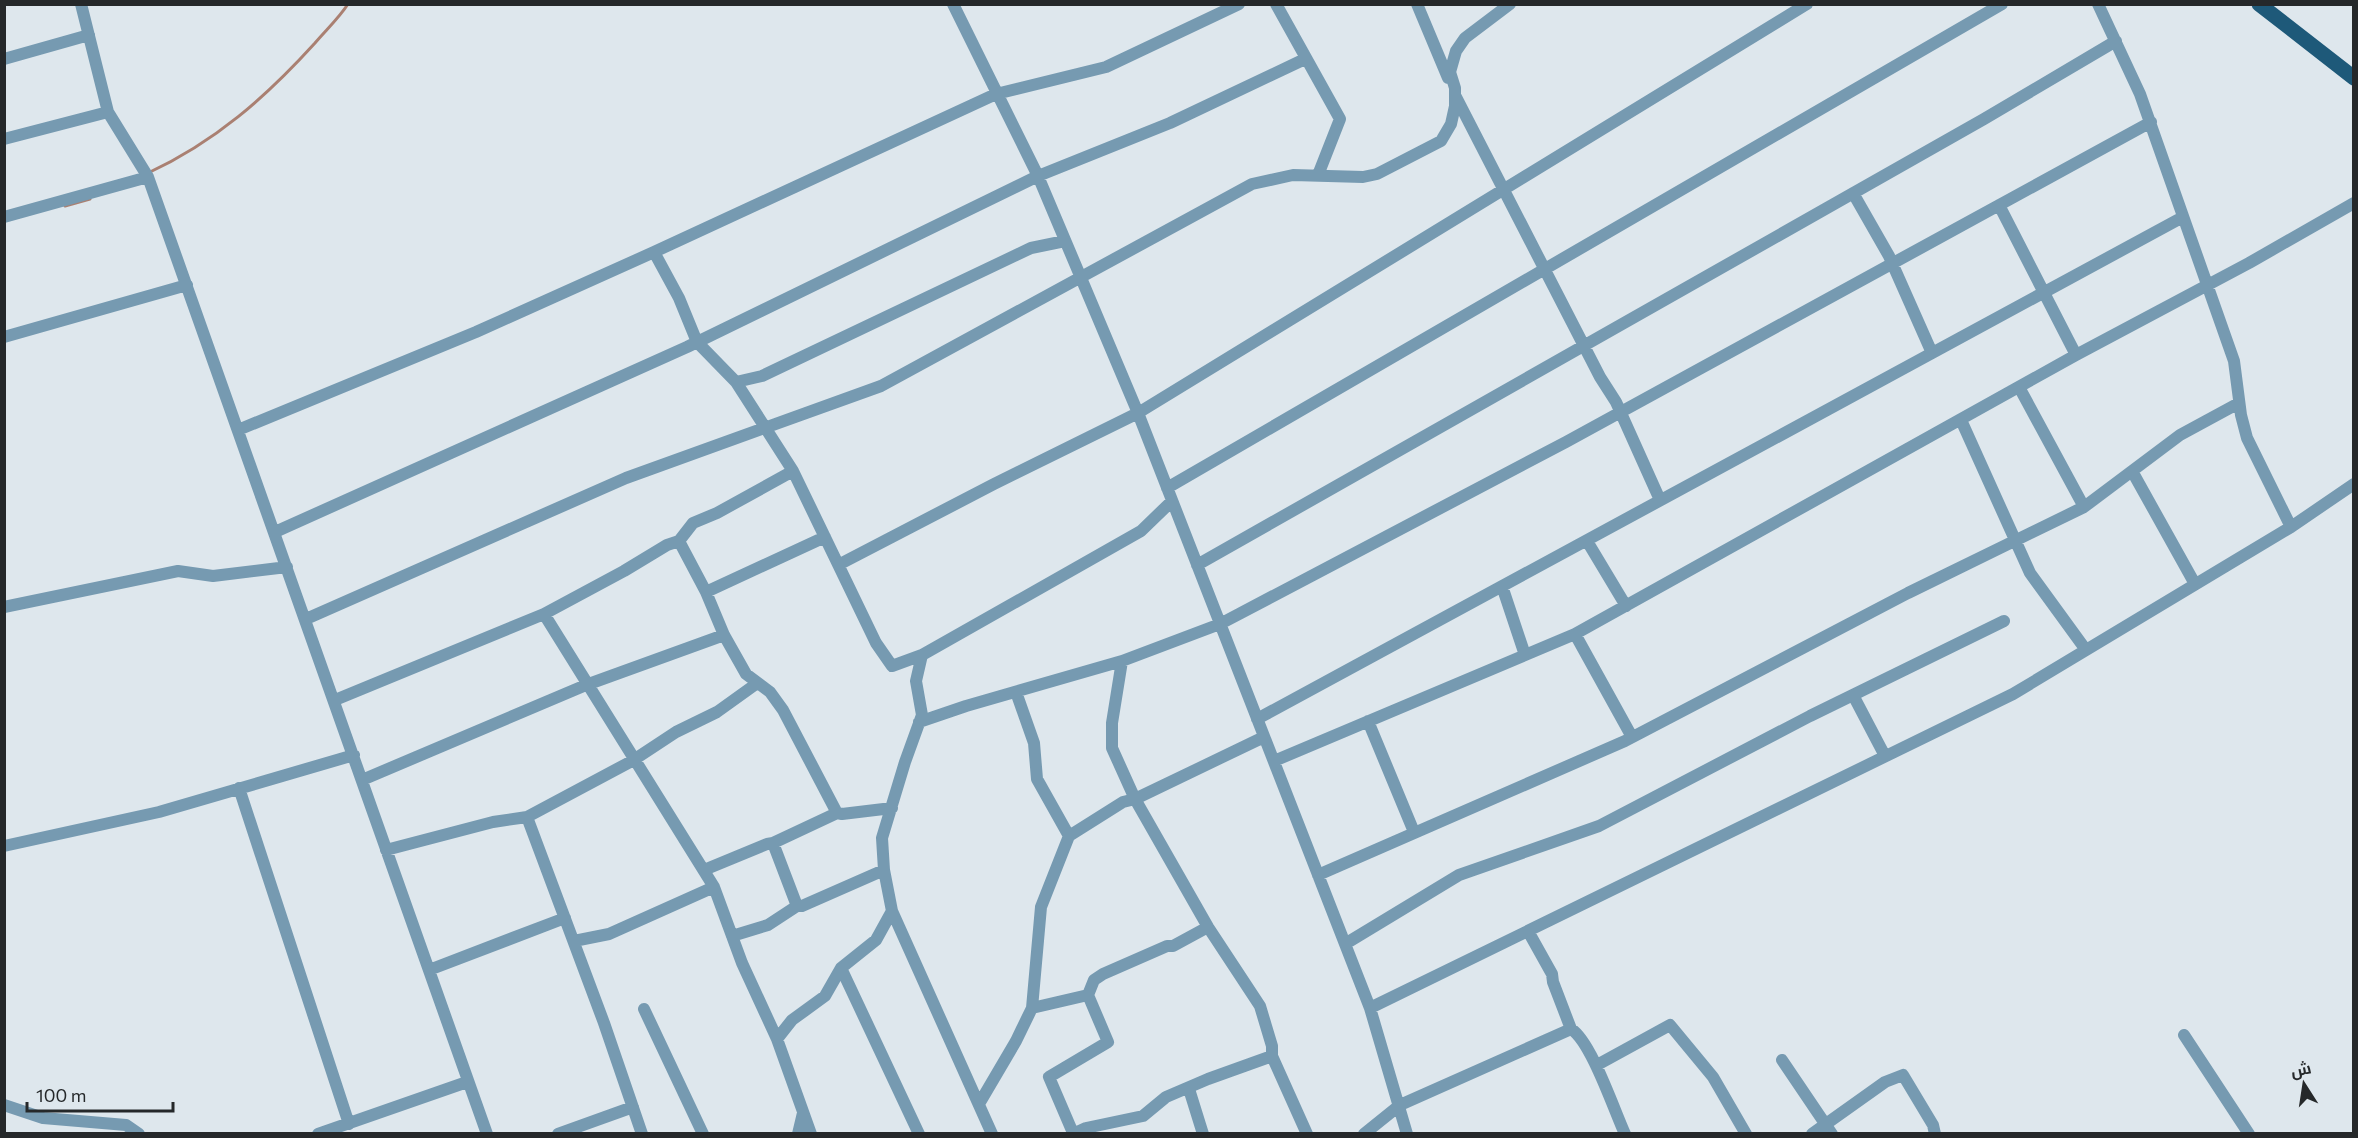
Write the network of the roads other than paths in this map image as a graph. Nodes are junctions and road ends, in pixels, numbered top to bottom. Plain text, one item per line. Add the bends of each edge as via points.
1 (81, 4) edge
2 (953, 4) edge
3 (1239, 4) edge
4 (1276, 4) edge
5 (1417, 4) edge
6 (1510, 4) edge
7 (1807, 4) edge
8 (2002, 4) edge
9 (2098, 4) edge
10 (2259, 4) edge
11 (88, 35) junction
12 (2116, 41) junction
13 (4, 59) edge
14 (1305, 59) junction
15 (2354, 78) edge
16 (996, 94) junction
17 (1455, 97) junction
18 (108, 112) junction
19 (2151, 122) junction
20 (4, 139) edge
21 (1318, 175) junction
22 (1038, 176) junction
23 (148, 177) junction
24 (1504, 190) junction
25 (1854, 193) junction
26 (2354, 203) edge
27 (1999, 206) junction
28 (4, 217) edge
29 (2183, 217) junction
30 (1065, 241) junction
31 (654, 252) junction
32 (1892, 264) junction
33 (1546, 269) junction
34 (1081, 277) junction
35 (187, 285) junction
36 (2207, 286) junction
37 (2043, 293) junction
38 (4, 337) edge
39 (697, 342) junction
40 (1585, 345) junction
41 (1932, 353) junction
42 (2076, 355) junction
43 (736, 382) junction
44 (2019, 387) junction
45 (2239, 403) junction
46 (1620, 412) junction
47 (1138, 413) junction
48 (1961, 420) junction
49 (765, 428) junction
50 (238, 430) junction
51 (794, 471) junction
52 (2132, 471) junction
53 (2354, 484) edge
54 (1167, 488) junction
55 (1660, 500) junction
56 (1172, 501) junction
57 (2084, 507) junction
58 (2291, 527) junction
59 (275, 532) junction
60 (825, 537) junction
61 (679, 541) junction
62 (1587, 541) junction
63 (2016, 541) junction
64 (840, 564) junction
65 (1197, 565) junction
66 (287, 567) junction
67 (2195, 584) junction
68 (1502, 586) junction
69 (706, 592) junction
70 (1626, 606) junction
71 (4, 607) edge
72 (544, 614) junction
73 (306, 619) junction
74 (2004, 621) dead end
75 (1220, 624) junction
76 (1575, 634) junction
77 (724, 635) junction
78 (2086, 650) junction
79 (922, 655) junction
80 (1525, 655) junction
81 (1122, 661) junction
82 (756, 684) junction
83 (586, 685) junction
84 (1016, 692) junction
85 (1853, 695) junction
86 (335, 700) junction
87 (1257, 719) junction
88 (1368, 721) junction
89 (919, 722) junction
90 (1264, 737) junction
91 (1632, 737) junction
92 (354, 755) junction
93 (1885, 756) junction
94 (633, 759) junction
95 (1274, 761) junction
96 (362, 780) junction
97 (238, 788) junction
98 (1135, 799) junction
99 (892, 808) junction
100 (837, 813) junction
101 (527, 817) junction
102 (1414, 832) junction
103 (1069, 836) junction
104 (773, 843) junction
105 (4, 846) edge
106 (386, 850) junction
107 (704, 870) junction
108 (884, 870) junction
109 (1318, 875) junction
110 (714, 887) junction
111 (797, 906) junction
112 (892, 911) junction
113 (565, 918) junction
114 (1209, 927) junction
115 (1528, 931) junction
116 (732, 936) junction
117 (574, 941) junction
118 (1345, 944) junction
119 (841, 968) junction
120 (429, 970) junction
121 (1088, 995) junction
122 (1032, 1008) junction
123 (1370, 1008) junction
124 (644, 1009) dead end
125 (1571, 1029) junction
126 (2184, 1035) dead end
127 (777, 1039) junction
128 (1272, 1056) junction
129 (1782, 1060) dead end
130 (1597, 1065) junction
131 (468, 1082) junction
132 (1189, 1089) junction
133 (979, 1104) junction
134 (4, 1105) edge
135 (1400, 1105) junction
136 (633, 1107) junction
137 (803, 1113) junction
138 (349, 1124) junction
139 (1828, 1128) edge
140 (1088, 1131) edge
141 (1073, 1133) edge
142 (139, 1134) edge
143 (318, 1134) edge
144 (487, 1134) edge
145 (558, 1134) edge
146 (642, 1134) edge
147 (703, 1134) edge
148 (798, 1134) edge
149 (811, 1134) edge
150 (919, 1134) edge
151 (992, 1134) edge
152 (1203, 1134) edge
153 (1307, 1134) edge
154 (1364, 1134) edge
155 (1407, 1134) edge
156 (1624, 1134) edge
157 (1746, 1134) edge
158 (1812, 1134) edge
159 (1935, 1134) edge
160 (2249, 1134) edge

1 - 11 street
2 - 16 street
3 - 16 street via 1106,67
4 - 14 street
5 - 17 street
6 - 17 street via 1465,38 1456,51 1450,72
7 - 24 street
8 - 33 street
9 - 12 street
10 - 15 main road
11 - 13 street
11 - 18 street
12 - 19 street
12 - 25 street
14 - 21 street via 1340,119
14 - 22 street via 1170,123
16 - 22 street
16 - 31 street
17 - 21 street via 1451,123 1440,141 1377,174
17 - 24 street
18 - 20 street
18 - 23 street
19 - 27 street
19 - 29 street
21 - 34 street via 1280,177 1239,190
22 - 30 street
22 - 39 street
23 - 28 street
23 - 35 street
24 - 33 street
24 - 47 street
25 - 32 street
25 - 40 street
26 - 36 street
27 - 32 street
27 - 37 street
29 - 36 street
29 - 37 street
30 - 34 street
30 - 43 street via 1031,248 762,376
31 - 39 street
31 - 50 street via 476,332
32 - 41 street
32 - 46 street
33 - 40 street
33 - 54 street
34 - 47 street
34 - 49 street via 881,386
35 - 38 street
35 - 50 street
36 - 42 street
36 - 45 street via 2236,369
37 - 41 street
37 - 42 street
39 - 43 street
39 - 59 street
40 - 46 street
40 - 65 street
41 - 55 street
42 - 44 street
43 - 49 street
44 - 48 street
44 - 57 street
45 - 52 street via 2180,435
45 - 58 street via 2247,438
46 - 55 street
46 - 75 street
47 - 54 street
47 - 64 street
48 - 63 street
48 - 70 street
49 - 51 street
49 - 73 street via 626,478
50 - 59 street
51 - 60 street
51 - 61 street via 693,524
52 - 57 street
52 - 67 street
53 - 58 street
54 - 56 street
55 - 62 street
56 - 65 street
56 - 79 street via 1141,531
57 - 63 street
58 - 67 street
59 - 66 street
60 - 64 street
60 - 69 street
61 - 69 street
61 - 72 street
62 - 68 street
62 - 70 street
63 - 78 street via 2030,573
63 - 91 street via 1908,592
64 - 79 street via 876,642 892,666
65 - 75 street
66 - 71 street via 213,576 178,572
66 - 73 street
67 - 78 street
68 - 80 street
68 - 87 street
69 - 77 street
70 - 76 street
72 - 83 street
72 - 86 street
73 - 86 street
74 - 85 street
75 - 81 street
75 - 87 street
76 - 80 street
76 - 91 street
77 - 82 street
77 - 83 street
78 - 93 street via 2013,694
79 - 89 street via 916,681 922,714
80 - 88 street
81 - 84 street
81 - 98 street via 1112,748
82 - 94 street via 717,712
82 - 100 street via 770,692 783,711
83 - 94 street
83 - 96 street
84 - 89 street
84 - 103 street via 1035,743 1037,779
85 - 93 street
85 - 118 street via 1599,826 1460,875
86 - 92 street
87 - 90 street
88 - 95 street
88 - 102 street
89 - 99 street
90 - 95 street
90 - 98 street
91 - 102 street
92 - 96 street
92 - 97 street
93 - 115 street
94 - 101 street
94 - 107 street
95 - 109 street
96 - 106 street
97 - 105 street via 159,812
97 - 138 street
98 - 103 street via 1123,802
98 - 114 street
99 - 100 street
99 - 108 street via 882,838
100 - 104 street
101 - 106 street
101 - 113 street
102 - 109 street
103 - 122 street via 1041,907
104 - 107 street
104 - 111 street
106 - 120 street
107 - 110 street
108 - 111 street
108 - 112 street
109 - 118 street
110 - 116 street
110 - 117 street via 609,934
111 - 116 street via 768,925
112 - 119 street via 876,940
112 - 133 street
113 - 117 street
113 - 120 street
114 - 121 street via 1103,974 1094,980
114 - 128 street via 1260,1006
115 - 123 street
115 - 125 street via 1552,974
116 - 127 street
117 - 136 street
118 - 123 street
119 - 127 street via 825,996 792,1020
119 - 150 street
120 - 131 street
121 - 122 street
121 - 141 street via 1108,1042 1049,1077
122 - 133 street
123 - 135 street
124 - 147 street
125 - 130 street
125 - 135 street
126 - 160 street
127 - 137 street
128 - 132 street
128 - 153 street
129 - 139 street
130 - 156 street
130 - 157 street via 1670,1025 1713,1077
131 - 138 street
131 - 144 street
132 - 140 street via 1166,1097 1143,1116
132 - 152 street
133 - 151 street
134 - 142 street via 43,1118 126,1125
135 - 154 street
135 - 155 street
136 - 145 street
136 - 146 street
137 - 148 street
137 - 149 street
138 - 143 street
139 - 158 street
139 - 159 street via 1885,1083 1903,1075
140 - 141 street

